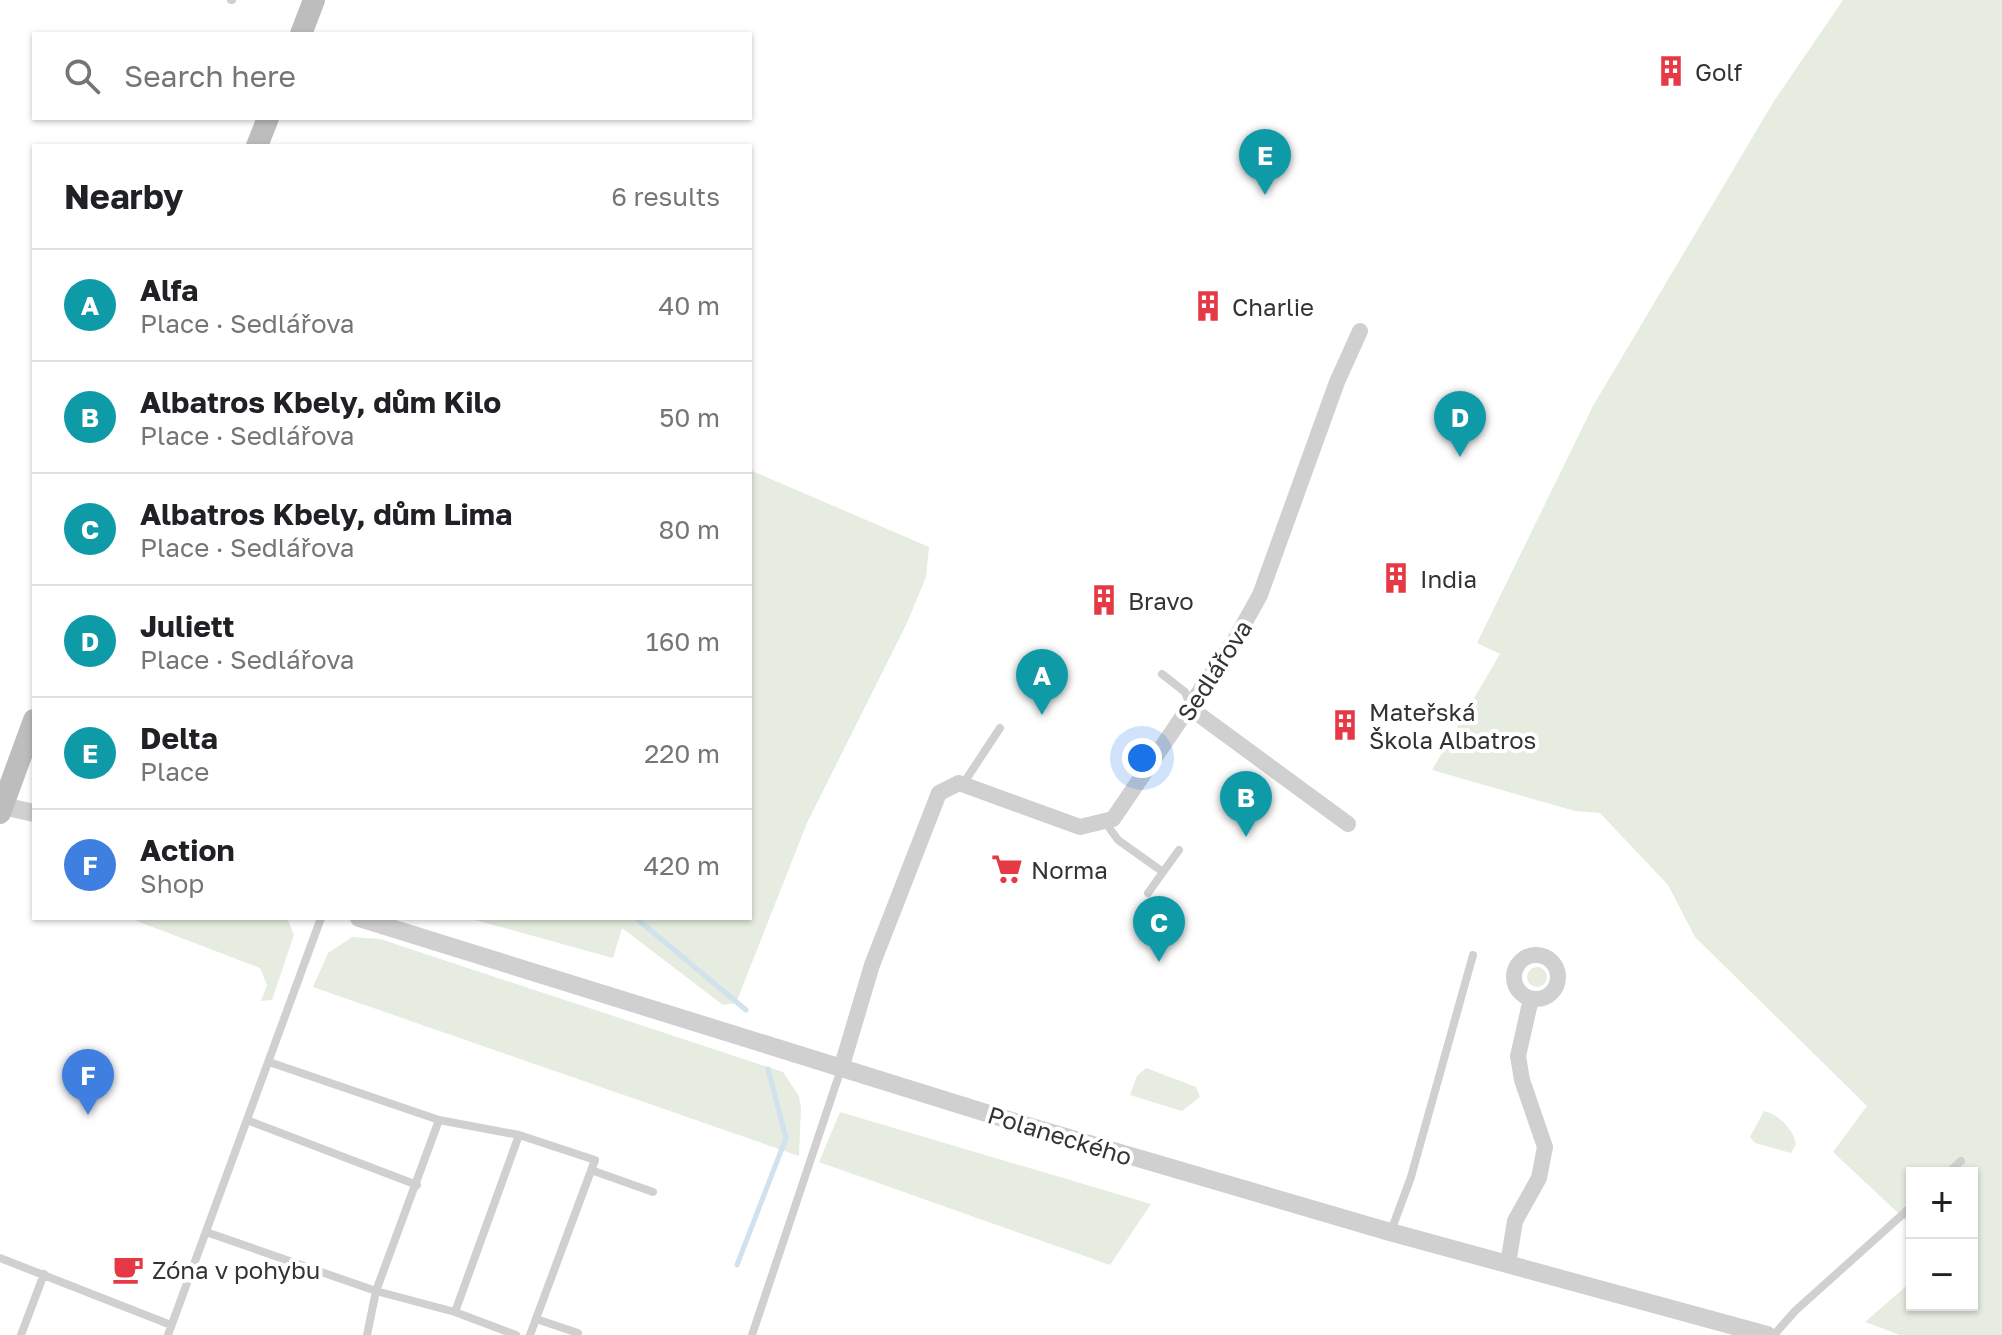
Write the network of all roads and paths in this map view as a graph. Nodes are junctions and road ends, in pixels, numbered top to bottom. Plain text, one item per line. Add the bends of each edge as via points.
1 (314, 0) edge
2 (302, 32) edge
3 (267, 120) edge
4 (258, 144) edge
5 (1360, 331) dead end
6 (1162, 674) dead end
7 (1190, 708) junction
8 (32, 725) edge
9 (1000, 728) dead end
10 (963, 784) junction
11 (1, 810) edge
12 (32, 813) edge
13 (1105, 822) junction
14 (1348, 824) dead end
15 (1179, 850) dead end
16 (1163, 872) junction
17 (1148, 893) dead end
18 (320, 920) edge
19 (365, 920) edge
20 (1473, 955) dead end
21 (1531, 999) dead end
22 (269, 1062) junction
23 (841, 1069) junction
24 (247, 1120) junction
25 (439, 1120) junction
26 (519, 1135) junction
27 (1961, 1161) dead end
28 (1954, 1167) edge
29 (591, 1170) junction
30 (417, 1185) junction
31 (653, 1192) dead end
32 (1906, 1211) edge
33 (206, 1232) junction
34 (1390, 1232) junction
35 (0, 1258) edge
36 (1508, 1264) junction
37 (44, 1274) junction
38 (376, 1291) junction
39 (455, 1312) junction
40 (536, 1319) junction
41 (171, 1325) junction
42 (579, 1334) edge
43 (21, 1335) edge
44 (168, 1335) edge
45 (367, 1335) edge
46 (516, 1335) edge
47 (530, 1335) edge
48 (752, 1335) edge
49 (1767, 1335) edge
50 (1774, 1335) edge

1 - 2 main road
3 - 4 main road
5 - 7 street, Sedlářova via 1260,595
6 - 7 lane via 1185,692
7 - 13 street, Sedlářova via 1137,788
7 - 14 street
8 - 11 main road
9 - 10 lane
10 - 13 street via 1080,827
10 - 23 street via 939,793 932,808 872,965
11 - 12 street
13 - 16 lane via 1118,840
15 - 16 lane
16 - 17 lane
18 - 22 lane
19 - 23 street, Polaneckého
20 - 34 lane via 1411,1177
21 - 36 street via 1518,1056 1545,1147 1539,1178 1515,1221
22 - 24 lane
22 - 25 lane
23 - 34 street, Polaneckého
23 - 48 lane
24 - 30 lane
24 - 33 lane
25 - 26 lane
25 - 30 lane
26 - 29 lane via 595,1160
26 - 39 lane
27 - 28 lane
29 - 31 lane
29 - 40 lane
30 - 38 lane
32 - 50 lane
33 - 38 lane
33 - 41 lane
34 - 36 street, Polaneckého
35 - 37 lane
36 - 49 street, Polaneckého
37 - 41 lane
37 - 43 lane
38 - 39 lane
38 - 45 lane
39 - 46 lane
40 - 42 lane
40 - 47 lane
41 - 44 lane

